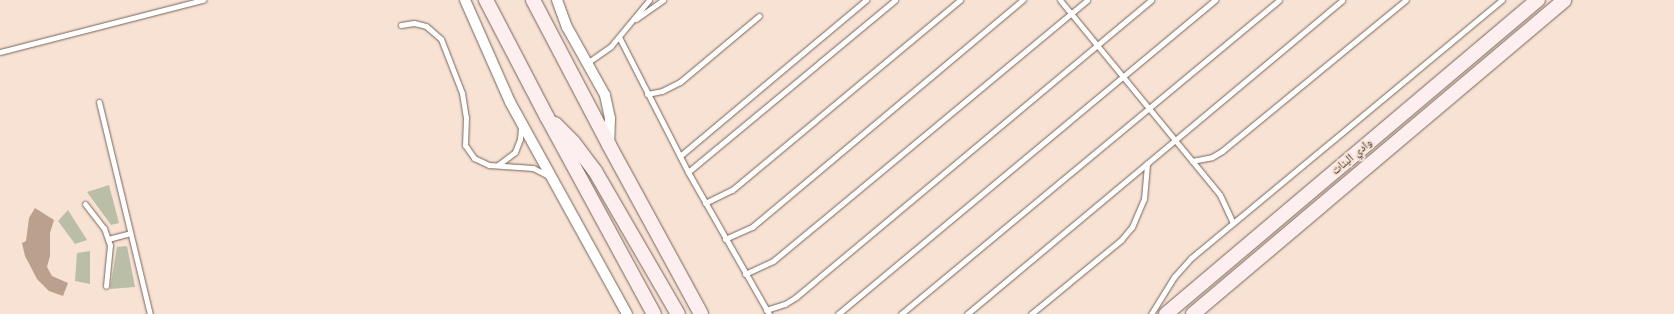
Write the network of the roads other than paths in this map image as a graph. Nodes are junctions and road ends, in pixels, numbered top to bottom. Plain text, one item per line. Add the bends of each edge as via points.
1 (203, 0) edge
2 (465, 0) edge
3 (486, 0) edge
4 (533, 0) edge
5 (558, 0) edge
6 (649, 0) edge
7 (663, 0) edge
8 (866, 0) edge
9 (894, 0) edge
10 (960, 0) edge
11 (1023, 0) edge
12 (1060, 0) edge
13 (1087, 0) edge
14 (1151, 0) edge
15 (1215, 0) edge
16 (1279, 0) edge
17 (1342, 0) edge
18 (1406, 0) edge
19 (1502, 0) edge
20 (1538, 0) edge
21 (1564, 0) edge
22 (1071, 14) junction
23 (759, 16) dead end
24 (631, 22) junction
25 (401, 25) dead end
26 (619, 37) junction
27 (1097, 45) junction
28 (2, 52) edge
29 (587, 62) junction
30 (1123, 76) junction
31 (647, 94) junction
32 (99, 102) dead end
33 (1148, 108) junction
34 (547, 117) junction
35 (520, 119) junction
36 (1175, 140) junction
37 (609, 145) junction
38 (680, 156) junction
39 (1192, 161) junction
40 (1147, 163) junction
41 (497, 166) junction
42 (688, 172) junction
43 (557, 184) junction
44 (705, 202) junction
45 (85, 204) dead end
46 (1233, 223) junction
47 (130, 233) junction
48 (108, 239) junction
49 (725, 240) junction
50 (745, 274) junction
51 (106, 286) dead end
52 (767, 312) edge
53 (150, 314) edge
54 (627, 314) edge
55 (654, 314) edge
56 (678, 314) edge
57 (702, 314) edge
58 (838, 314) edge
59 (901, 314) edge
60 (967, 314) edge
61 (1031, 314) edge
62 (1151, 314) edge
63 (1166, 314) edge
64 (1193, 314) edge

1 - 28 lane
2 - 35 street
3 - 34 street
4 - 37 street
5 - 29 street via 567,27
6 - 24 lane
7 - 24 lane
8 - 38 lane
9 - 42 lane
10 - 44 lane via 732,190
11 - 49 lane via 752,227
12 - 22 lane
13 - 22 lane
14 - 27 lane
15 - 30 lane
16 - 33 lane
17 - 36 lane
18 - 39 lane via 1222,151 1212,157
19 - 46 lane
20 - 63 street, وادي البنات
21 - 64 street, وادي البنات
22 - 27 lane
22 - 50 lane via 774,261
23 - 31 lane via 680,82 662,91
24 - 26 lane
25 - 41 lane via 414,23 426,26 441,39 463,99 466,145 474,158 481,163
26 - 29 lane via 604,52
26 - 31 lane
27 - 30 lane
27 - 52 lane via 796,297
29 - 37 street via 609,106
30 - 33 lane
30 - 58 lane
31 - 38 lane
32 - 47 lane
33 - 36 lane
33 - 59 lane
34 - 55 street
34 - 56 street via 573,142 595,171
35 - 41 lane via 522,132 518,145 510,158
35 - 43 street
36 - 39 lane
36 - 40 lane
37 - 57 street
38 - 42 lane
39 - 46 lane via 1223,199
40 - 60 lane
40 - 61 lane via 1144,199 1132,227 1121,240
41 - 43 lane via 534,168
42 - 44 lane
43 - 54 street
44 - 49 lane
45 - 48 lane
46 - 62 lane via 1182,267
47 - 48 lane
47 - 53 lane
48 - 51 lane via 110,251
49 - 50 lane
50 - 52 lane

